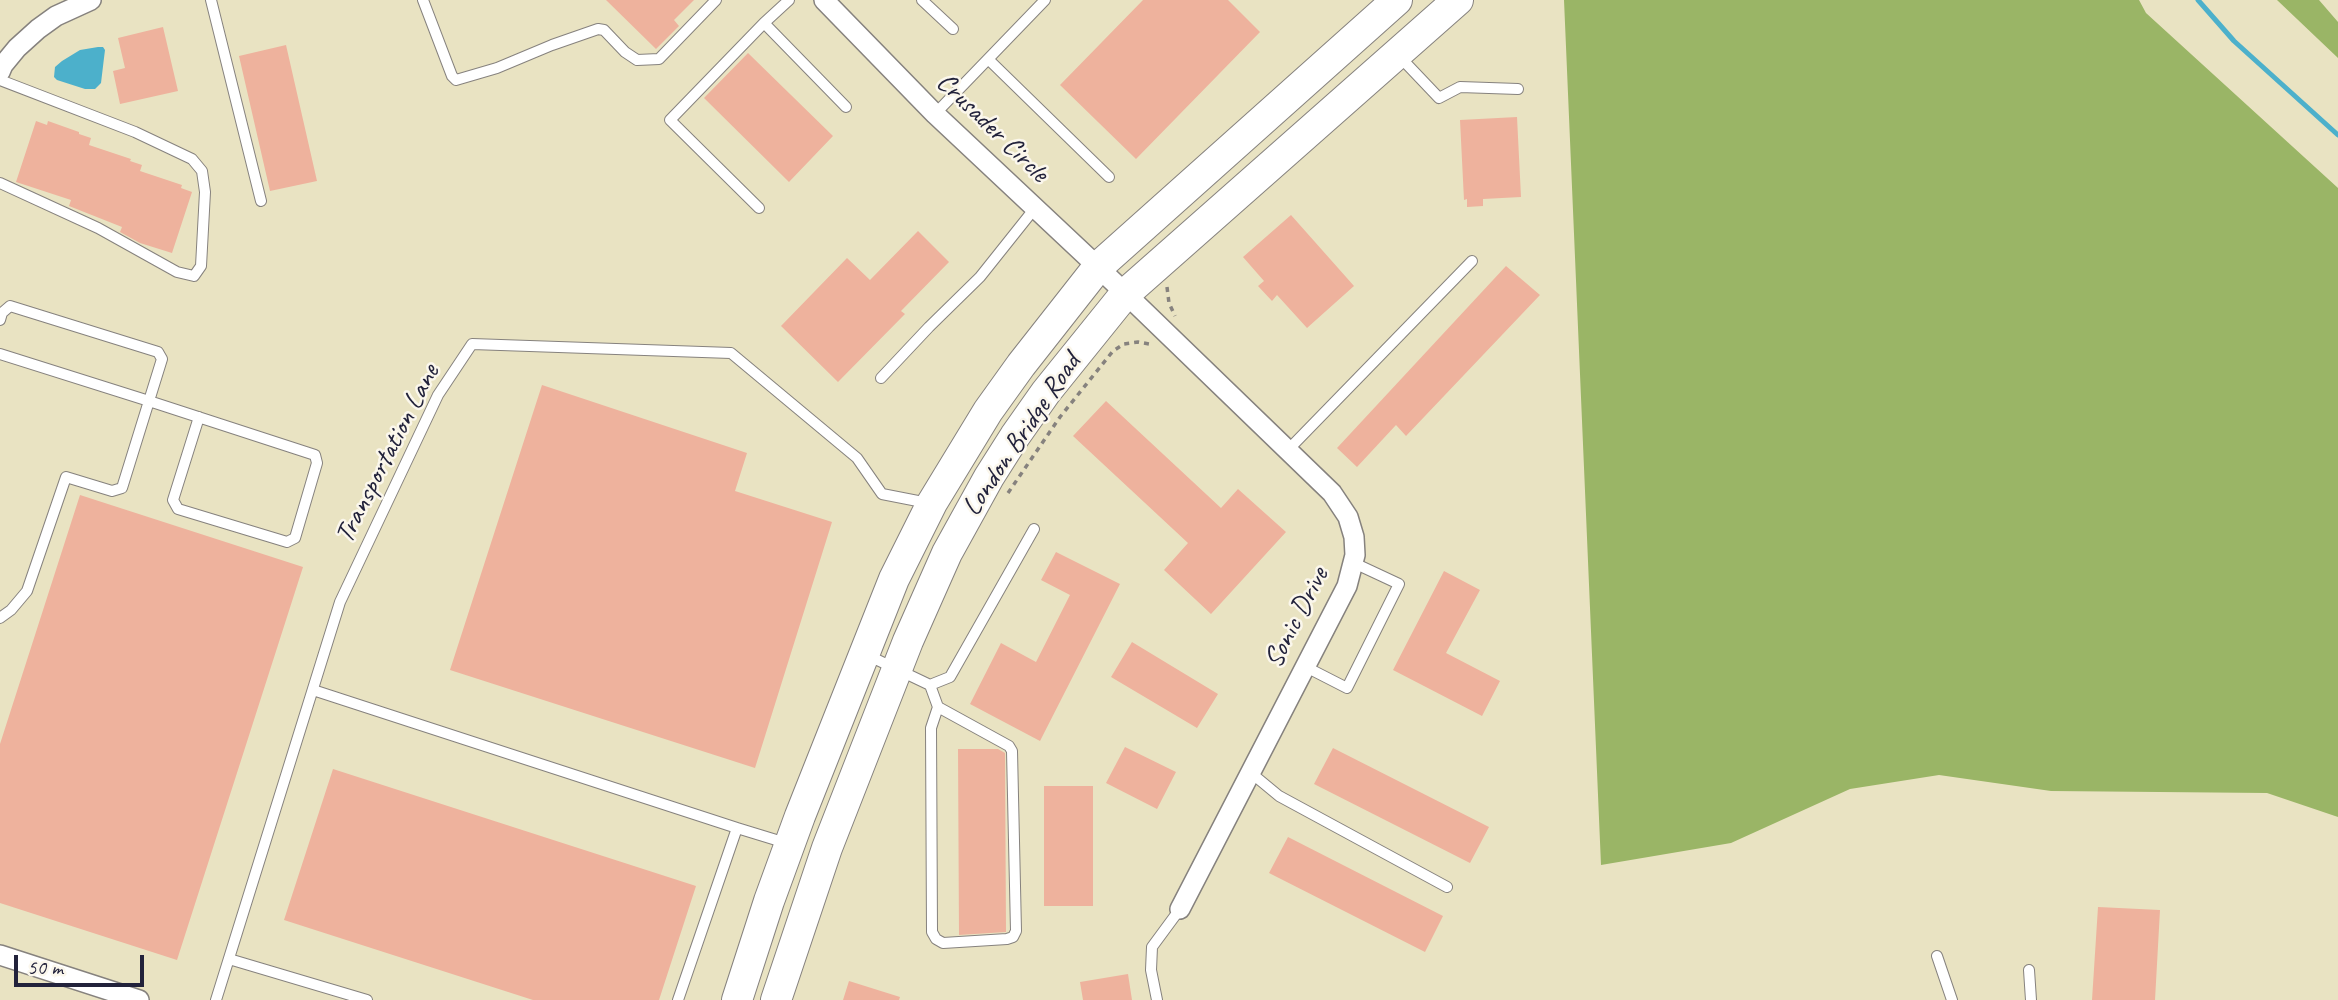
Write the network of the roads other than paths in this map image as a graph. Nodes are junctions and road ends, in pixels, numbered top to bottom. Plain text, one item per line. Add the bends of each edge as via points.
1 (91, 0) edge
2 (211, 0) edge
3 (423, 0) edge
4 (716, 0) edge
5 (789, 0) edge
6 (824, 0) edge
7 (922, 0) edge
8 (1045, 0) edge
9 (1397, 0) edge
10 (1458, 0) edge
11 (764, 23) junction
12 (953, 29) dead end
13 (1397, 54) junction
14 (988, 59) junction
15 (0, 72) edge
16 (0, 80) edge
17 (1518, 89) dead end
18 (846, 107) dead end
19 (935, 114) junction
20 (1109, 177) dead end
21 (0, 183) edge
22 (261, 201) dead end
23 (759, 208) dead end
24 (1035, 208) junction
25 (1472, 261) dead end
26 (1098, 267) junction
27 (1125, 294) junction
28 (0, 320) edge
29 (0, 354) edge
30 (881, 378) dead end
31 (149, 401) junction
32 (199, 417) junction
33 (1286, 452) junction
34 (932, 503) junction
35 (1034, 529) dead end
36 (1354, 563) junction
37 (0, 606) edge
38 (11, 610) junction
39 (0, 618) edge
40 (864, 654) junction
41 (1304, 666) junction
42 (897, 668) junction
43 (930, 685) junction
44 (313, 690) junction
45 (938, 706) junction
46 (1250, 772) junction
47 (737, 828) junction
48 (789, 845) junction
49 (1447, 887) dead end
50 (1180, 909) joint
51 (0, 956) edge
52 (1937, 956) dead end
53 (229, 958) junction
54 (2029, 970) dead end
55 (139, 1000) edge
56 (216, 1000) edge
57 (367, 1000) edge
58 (678, 1000) edge
59 (737, 1000) edge
60 (776, 1000) edge
61 (1157, 1000) edge
62 (1952, 1000) edge
63 (2031, 1000) edge

1 - 15 street via 37,29
2 - 22 lane
3 - 4 lane via 456,80 598,29 637,60 659,59
5 - 11 lane
6 - 19 street, Crusader Circle
7 - 12 lane
8 - 14 lane
9 - 26 main road, London Bridge Road
10 - 13 main road, London Bridge Road
11 - 18 lane
11 - 23 lane via 670,120
13 - 17 lane via 1440,98 1460,87
13 - 27 main road, London Bridge Road
14 - 19 lane
14 - 20 lane
16 - 21 lane via 135,131 192,159 202,171 205,192 201,266 194,276 177,272 98,228
19 - 24 street, Crusader Circle
24 - 26 street, Crusader Circle
24 - 30 lane via 980,278
25 - 33 lane
26 - 27 street, Crusader Circle
26 - 34 main road, London Bridge Road via 988,411
27 - 33 street, Sonic Drive
27 - 42 main road, London Bridge Road via 1046,392 989,477 947,553
28 - 31 lane via 10,306 158,352 162,359
29 - 31 lane
31 - 32 lane
31 - 38 lane via 122,488 112,491 66,477 27,591
32 - 32 lane via 315,455 317,463 295,538 287,542 178,509 173,500
33 - 36 street, Sonic Drive via 1341,504 1354,537
34 - 40 main road, London Bridge Road
34 - 44 lane, Transportation Lane via 882,494 857,458 731,353 472,344 438,395 340,602
35 - 43 lane via 950,677
36 - 41 street, Sonic Drive via 1347,586
36 - 41 lane via 1399,584 1347,688
37 - 38 lane
38 - 39 lane
40 - 42 lane
40 - 48 main road, London Bridge Road
41 - 46 street, Sonic Drive
42 - 43 lane
42 - 60 main road, London Bridge Road via 827,848
43 - 45 lane
44 - 47 lane
44 - 53 lane, Transportation Lane
45 - 45 lane via 1012,751 1016,931 1007,940 943,943 932,932 931,728
46 - 49 lane via 1279,796
46 - 50 street, Sonic Drive
47 - 48 lane
47 - 58 lane
48 - 59 main road, London Bridge Road
50 - 61 lane via 1152,947
51 - 55 street
52 - 62 lane
53 - 56 lane, Transportation Lane
53 - 57 lane
54 - 63 lane

